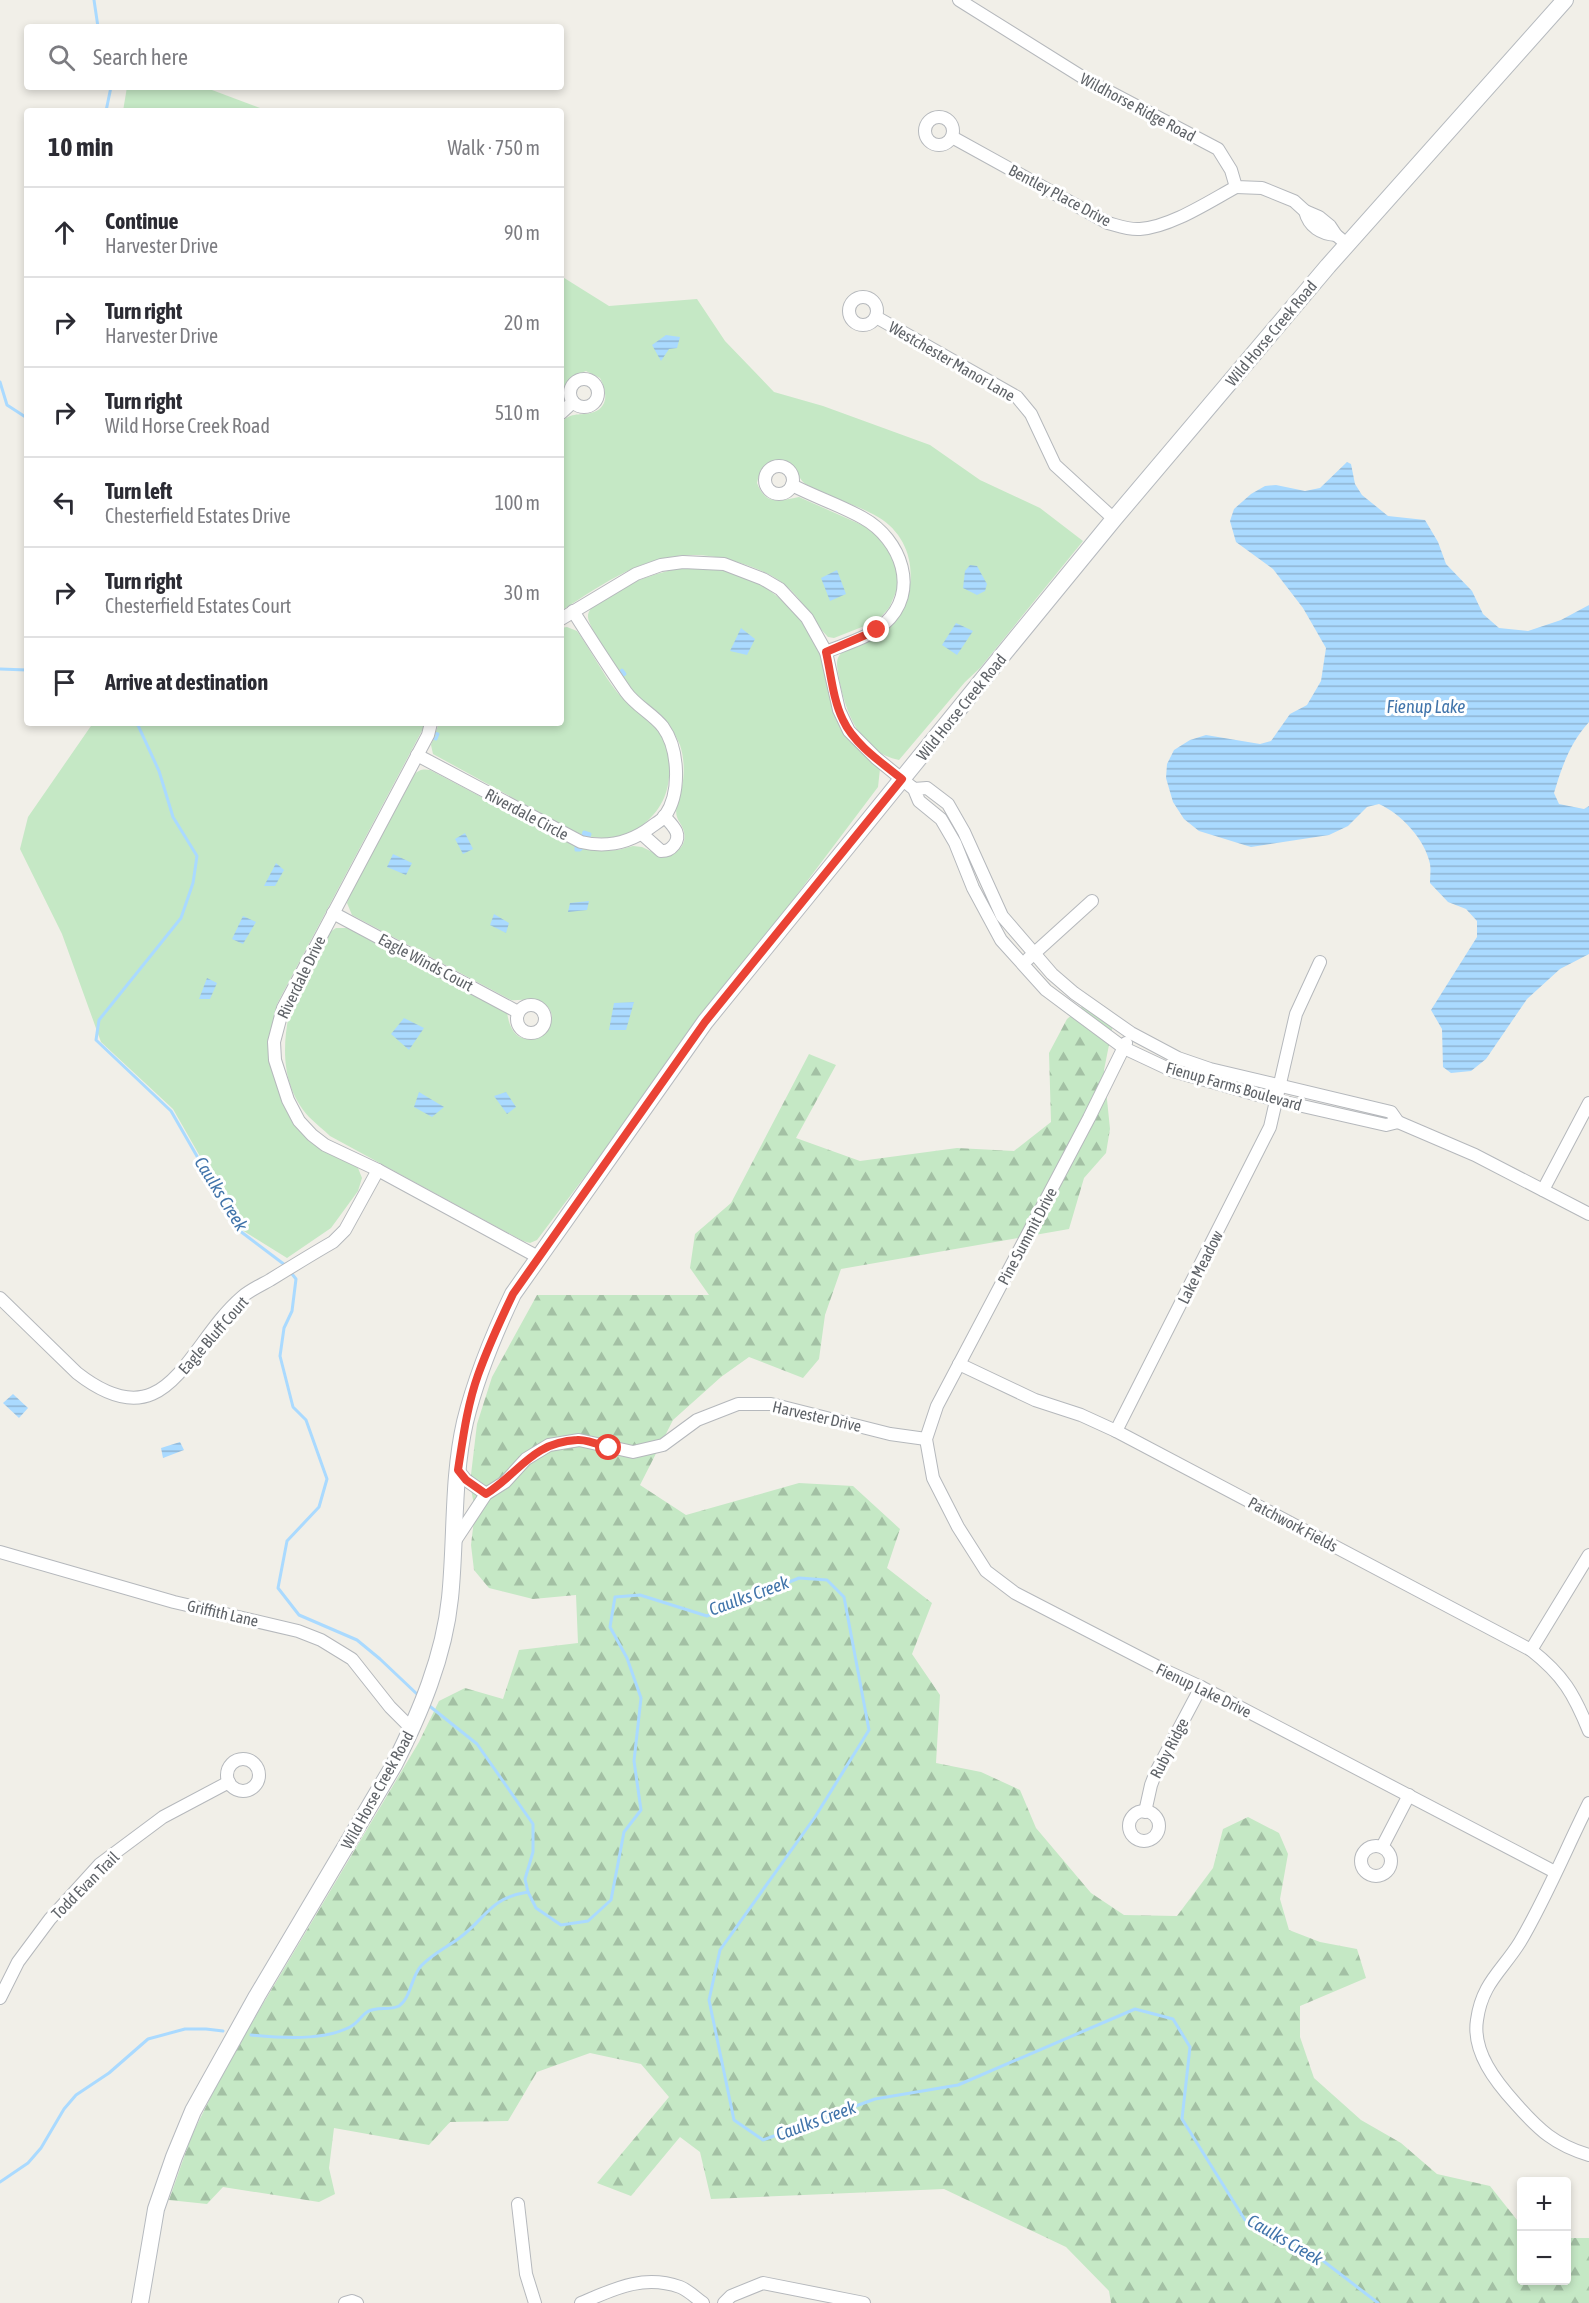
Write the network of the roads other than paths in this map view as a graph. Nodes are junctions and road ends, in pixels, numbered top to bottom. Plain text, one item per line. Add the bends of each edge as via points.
1 (959, 0) edge
2 (1565, 0) edge
3 (952, 137) dead end
4 (1236, 187) junction
5 (1342, 240) junction
6 (876, 317) dead end
7 (573, 402) dead end
8 (564, 410) edge
9 (792, 485) dead end
10 (1114, 519) junction
11 (573, 611) junction
12 (564, 617) edge
13 (826, 652) junction
14 (430, 726) edge
15 (417, 755) junction
16 (908, 784) junction
17 (664, 816) junction
18 (642, 834) junction
19 (1092, 901) dead end
20 (333, 913) junction
21 (1034, 954) junction
22 (1320, 962) dead end
23 (1022, 964) junction
24 (518, 1012) dead end
25 (1131, 1033) junction
26 (1124, 1048) junction
27 (1280, 1086) junction
28 (1276, 1100) junction
29 (1589, 1103) edge
30 (1398, 1122) junction
31 (378, 1170) junction
32 (1543, 1190) junction
33 (1589, 1214) edge
34 (538, 1257) junction
35 (0, 1298) edge
36 (959, 1364) junction
37 (1116, 1431) junction
38 (926, 1439) junction
39 (458, 1470) junction
40 (486, 1494) junction
41 (454, 1542) junction
42 (0, 1552) edge
43 (1589, 1555) edge
44 (1531, 1650) junction
45 (1200, 1687) junction
46 (414, 1724) junction
47 (1589, 1731) edge
48 (229, 1782) dead end
49 (1409, 1795) junction
50 (1589, 1803) edge
51 (1145, 1812) dead end
52 (1382, 1847) dead end
53 (1555, 1872) junction
54 (0, 1998) edge
55 (1589, 2155) edge
56 (519, 2204) dead end
57 (140, 2303) edge
58 (345, 2303) edge
59 (357, 2303) edge
60 (535, 2303) edge
61 (581, 2303) edge
62 (703, 2303) edge
63 (724, 2303) edge
64 (864, 2303) edge

1 - 4 street, Wildhorse Ridge Road via 1087,80 1218,149
2 - 5 main road, Wild Horse Creek Road via 1394,190
3 - 4 street, Bentley Place Drive via 1108,223 1126,229 1143,229 1168,221
4 - 5 street via 1269,190 1294,201 1305,211 1308,222 1324,234
5 - 10 main road, Wild Horse Creek Road
6 - 10 street, Westchester Manor Lane via 1017,397 1031,414 1055,465
7 - 8 street
9 - 13 street via 864,518 890,541 902,563 904,588 894,613 877,630
10 - 16 main road, Wild Horse Creek Road
11 - 12 street
11 - 13 street via 636,574 661,565 724,564 780,589 807,618
11 - 17 street via 628,695 668,736 676,774
13 - 16 street via 839,710 849,731
14 - 15 street, Riverdale Drive
15 - 18 street, Riverdale Circle via 581,842 611,845
15 - 20 street, Riverdale Drive
16 - 21 street, Fienup Farms Boulevard via 927,788 948,804 1002,916
16 - 23 street, Fienup Farms Boulevard via 919,801 941,819 1001,940
16 - 34 main road, Wild Horse Creek Road via 705,1022
17 - 18 street, Riverdale Circle
17 - 18 street via 678,834 671,848 656,849
19 - 21 street
20 - 24 street, Eagle Winds Court
20 - 31 street, Riverdale Drive via 283,1008 274,1042 275,1060 288,1100 312,1135
21 - 23 street
21 - 25 street, Fienup Farms Boulevard via 1074,993
22 - 27 street, Lake Meadow via 1296,1014
23 - 26 street, Fienup Farms Boulevard via 1046,990
25 - 26 street, Pine Summit Drive
25 - 27 street, Fienup Farms Boulevard via 1178,1058
26 - 28 street, Fienup Farms Boulevard via 1173,1071
26 - 36 street, Pine Summit Drive
27 - 28 street, Lake Meadow
27 - 30 street, Fienup Farms Boulevard via 1391,1112
28 - 30 street, Fienup Farms Boulevard via 1386,1125
28 - 37 street, Lake Meadow via 1270,1127
29 - 32 street
30 - 32 street, Fienup Farms Boulevard
31 - 34 street, Riverdale Drive
31 - 35 street, Eagle Bluff Court via 345,1230 333,1242 243,1296 172,1382 142,1397 113,1396 90,1383
32 - 33 street, Fienup Farms Boulevard
34 - 39 main road, Wild Horse Creek Road via 513,1294 477,1377
36 - 37 street, Patchwork Fields via 1035,1400
36 - 38 street, Pine Summit Drive via 937,1406
37 - 44 street, Patchwork Fields
38 - 40 street, Harvester Drive via 890,1434 771,1404 738,1404 697,1420 663,1445 633,1452 579,1440 549,1445 526,1459 505,1482
38 - 45 street, Fienup Lake Drive via 933,1478 986,1571 1015,1593
39 - 40 street
39 - 41 main road, Wild Horse Creek Road
40 - 41 street, Harvester Drive
41 - 46 main road, Wild Horse Creek Road via 450,1601 434,1671
42 - 46 street, Griffith Lane via 321,1640 351,1659 390,1707
43 - 44 street
44 - 47 street, Patchwork Fields via 1551,1666 1576,1699
45 - 49 street, Fienup Lake Drive
45 - 51 street, Ruby Ridge via 1156,1772
46 - 57 main road, Wild Horse Creek Road via 193,2111 156,2208
48 - 54 street, Todd Evan Trail via 162,1817 100,1864 50,1919 18,1962
49 - 52 street
49 - 53 street, Fienup Lake Drive
50 - 53 street
53 - 55 street via 1520,1942 1484,1990 1476,2022 1481,2053 1498,2083 1535,2126 1565,2148
56 - 60 street via 526,2274
58 - 59 street
61 - 62 street via 624,2284 649,2281 681,2287
63 - 64 street via 731,2296 763,2283

